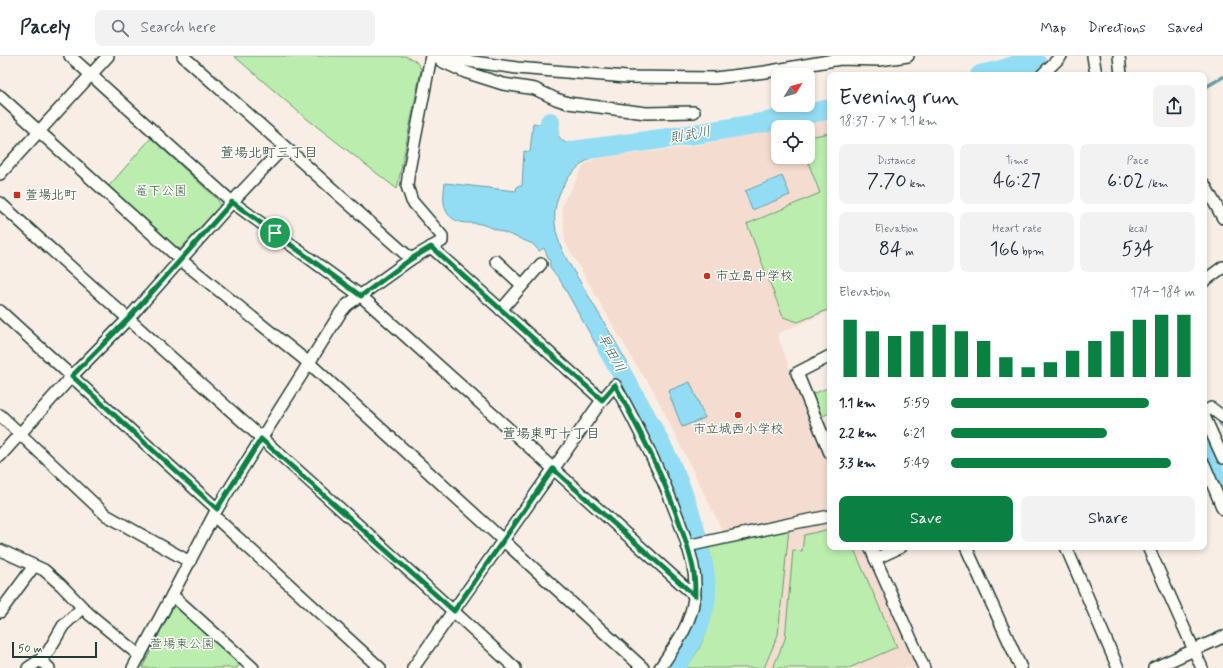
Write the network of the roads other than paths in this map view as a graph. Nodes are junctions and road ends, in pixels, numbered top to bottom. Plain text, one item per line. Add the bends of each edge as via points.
1 (70, 56) edge
2 (108, 56) edge
3 (183, 56) edge
4 (432, 56) edge
5 (908, 56) edge
6 (1061, 56) edge
7 (1093, 56) edge
8 (1119, 56) edge
9 (1045, 72) edge
10 (1096, 72) edge
11 (1121, 72) edge
12 (90, 75) junction
13 (0, 96) edge
14 (694, 112) dead end
15 (38, 131) junction
16 (284, 147) junction
17 (0, 174) edge
18 (1207, 189) edge
19 (232, 202) junction
20 (0, 203) edge
21 (1223, 218) edge
22 (431, 247) junction
23 (411, 259) junction
24 (181, 260) junction
25 (496, 262) dead end
26 (541, 264) dead end
27 (1223, 267) edge
28 (1207, 279) edge
29 (522, 285) junction
30 (361, 296) junction
31 (501, 310) junction
32 (0, 311) edge
33 (128, 319) junction
34 (827, 358) edge
35 (309, 363) junction
36 (72, 376) junction
37 (602, 400) junction
38 (1207, 410) edge
39 (0, 415) edge
40 (1223, 417) edge
41 (1207, 423) edge
42 (20, 434) junction
43 (261, 439) junction
44 (827, 446) edge
45 (0, 456) edge
46 (1223, 458) edge
47 (553, 469) junction
48 (1207, 471) edge
49 (1223, 509) edge
50 (215, 512) junction
51 (827, 517) edge
52 (503, 541) junction
53 (689, 545) junction
54 (0, 550) edge
55 (871, 550) edge
56 (894, 550) edge
57 (967, 550) edge
58 (1067, 550) edge
59 (1149, 550) edge
60 (875, 558) junction
61 (190, 562) junction
62 (34, 566) junction
63 (172, 596) junction
64 (695, 596) junction
65 (82, 608) junction
66 (454, 611) junction
67 (0, 612) edge
68 (1223, 637) edge
69 (1194, 650) junction
70 (140, 656) junction
71 (40, 660) junction
72 (28, 668) edge
73 (50, 668) edge
74 (133, 668) edge
75 (253, 668) edge
76 (380, 668) edge
77 (413, 668) edge
78 (515, 668) edge
79 (643, 668) edge
80 (660, 668) edge
81 (924, 668) edge
82 (1021, 668) edge
83 (1118, 668) edge
84 (1154, 668) edge
85 (1202, 668) edge

1 - 12 street
2 - 12 street
3 - 16 street
4 - 5 street via 517,68 627,77 715,78 840,59 879,60
4 - 14 street via 465,72 503,84 535,89 568,103 646,113
4 - 22 street via 407,186 412,201 442,236 442,241
6 - 9 street
7 - 10 street
8 - 11 street
12 - 15 street
12 - 19 street
13 - 15 street
15 - 17 street
15 - 24 street
16 - 19 street
16 - 23 street
18 - 21 street
19 - 24 street
19 - 30 street
20 - 33 street
22 - 23 street
22 - 31 street
23 - 30 street
24 - 33 street
24 - 35 street
25 - 29 street
26 - 29 street
27 - 28 street
29 - 31 street
30 - 35 street via 341,312
30 - 47 street
31 - 37 street
32 - 36 street
33 - 36 street
33 - 43 street
34 - 44 street via 797,373
35 - 43 street
35 - 52 street
36 - 42 street
36 - 50 street
37 - 47 street
37 - 53 street via 615,385 658,468
38 - 40 street via 1211,408
39 - 42 street
41 - 46 street
42 - 45 street
42 - 61 street via 106,515
43 - 50 street
43 - 66 street
47 - 52 street
47 - 64 street
48 - 49 street
50 - 61 street
50 - 76 street
51 - 53 street
52 - 66 street
52 - 79 street
53 - 64 street
54 - 62 street
55 - 60 street
56 - 60 street
57 - 82 street
58 - 83 street
59 - 69 street
60 - 81 street
61 - 63 street
62 - 65 street via 44,570
62 - 67 street
63 - 70 street
63 - 75 street
64 - 80 street via 681,638
65 - 70 street
65 - 71 street via 63,626 48,652
66 - 77 street
66 - 78 street
68 - 69 street
69 - 84 street
69 - 85 street
70 - 74 street
71 - 72 street
71 - 73 street

